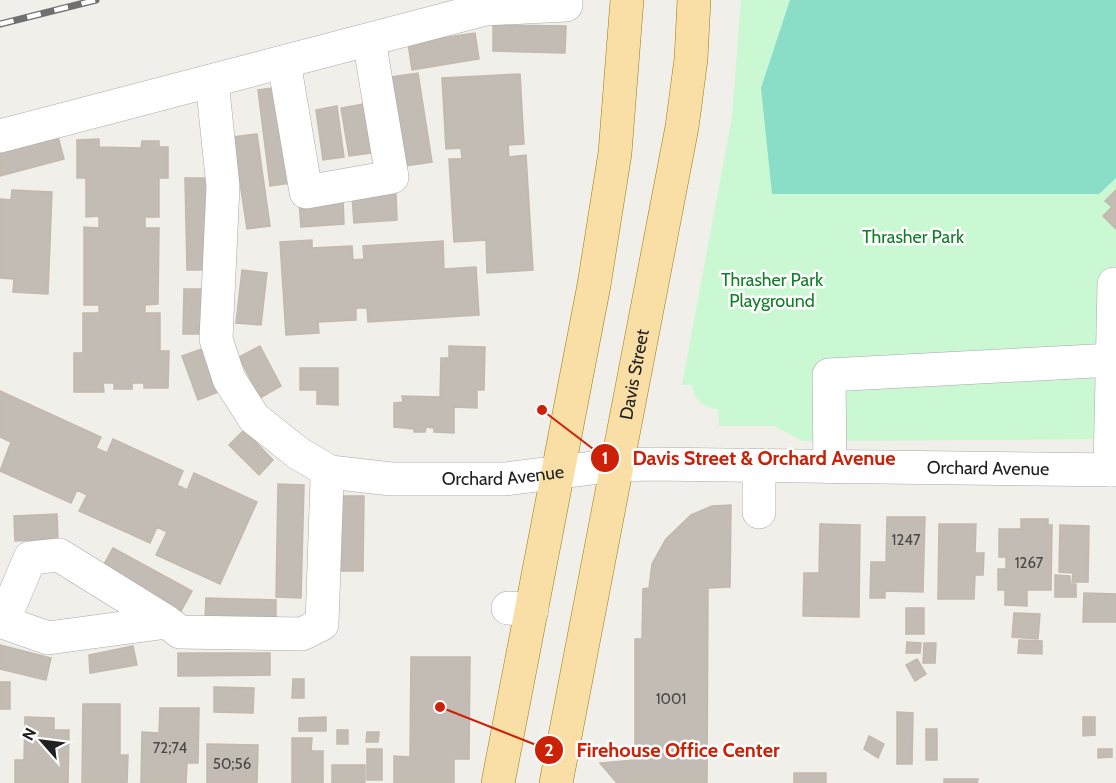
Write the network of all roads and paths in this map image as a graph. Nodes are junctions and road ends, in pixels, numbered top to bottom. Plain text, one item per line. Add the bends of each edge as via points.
1 (627, 0) edge
2 (694, 0) edge
3 (566, 5) dead end
4 (369, 40) junction
5 (284, 62) junction
6 (212, 81) junction
7 (0, 136) edge
8 (1114, 284) dead end
9 (1113, 360) junction
10 (616, 465) junction
11 (759, 465) junction
12 (830, 467) junction
13 (1113, 470) edge
14 (330, 472) junction
15 (560, 472) junction
16 (759, 512) dead end
17 (166, 621) dead end
18 (498, 783) edge
19 (556, 783) edge

1 - 15 main road via 615,153
2 - 10 main road, Davis Street via 682,127
3 - 4 street via 485,9
4 - 5 street
4 - 5 street via 392,177 306,192
5 - 6 street
6 - 7 street
6 - 14 street, Orchard Avenue via 223,186 216,341 228,379 254,418 298,453
8 - 9 street
9 - 12 street via 829,375
9 - 13 street
10 - 11 street, Orchard Avenue
10 - 15 street, Orchard Avenue
10 - 19 main road, Davis Street
11 - 12 street, Orchard Avenue
11 - 16 street
12 - 13 street, Orchard Avenue
14 - 15 street, Orchard Avenue via 446,480 505,479
14 - 17 street via 322,624 302,634 180,632
15 - 18 main road via 520,609

